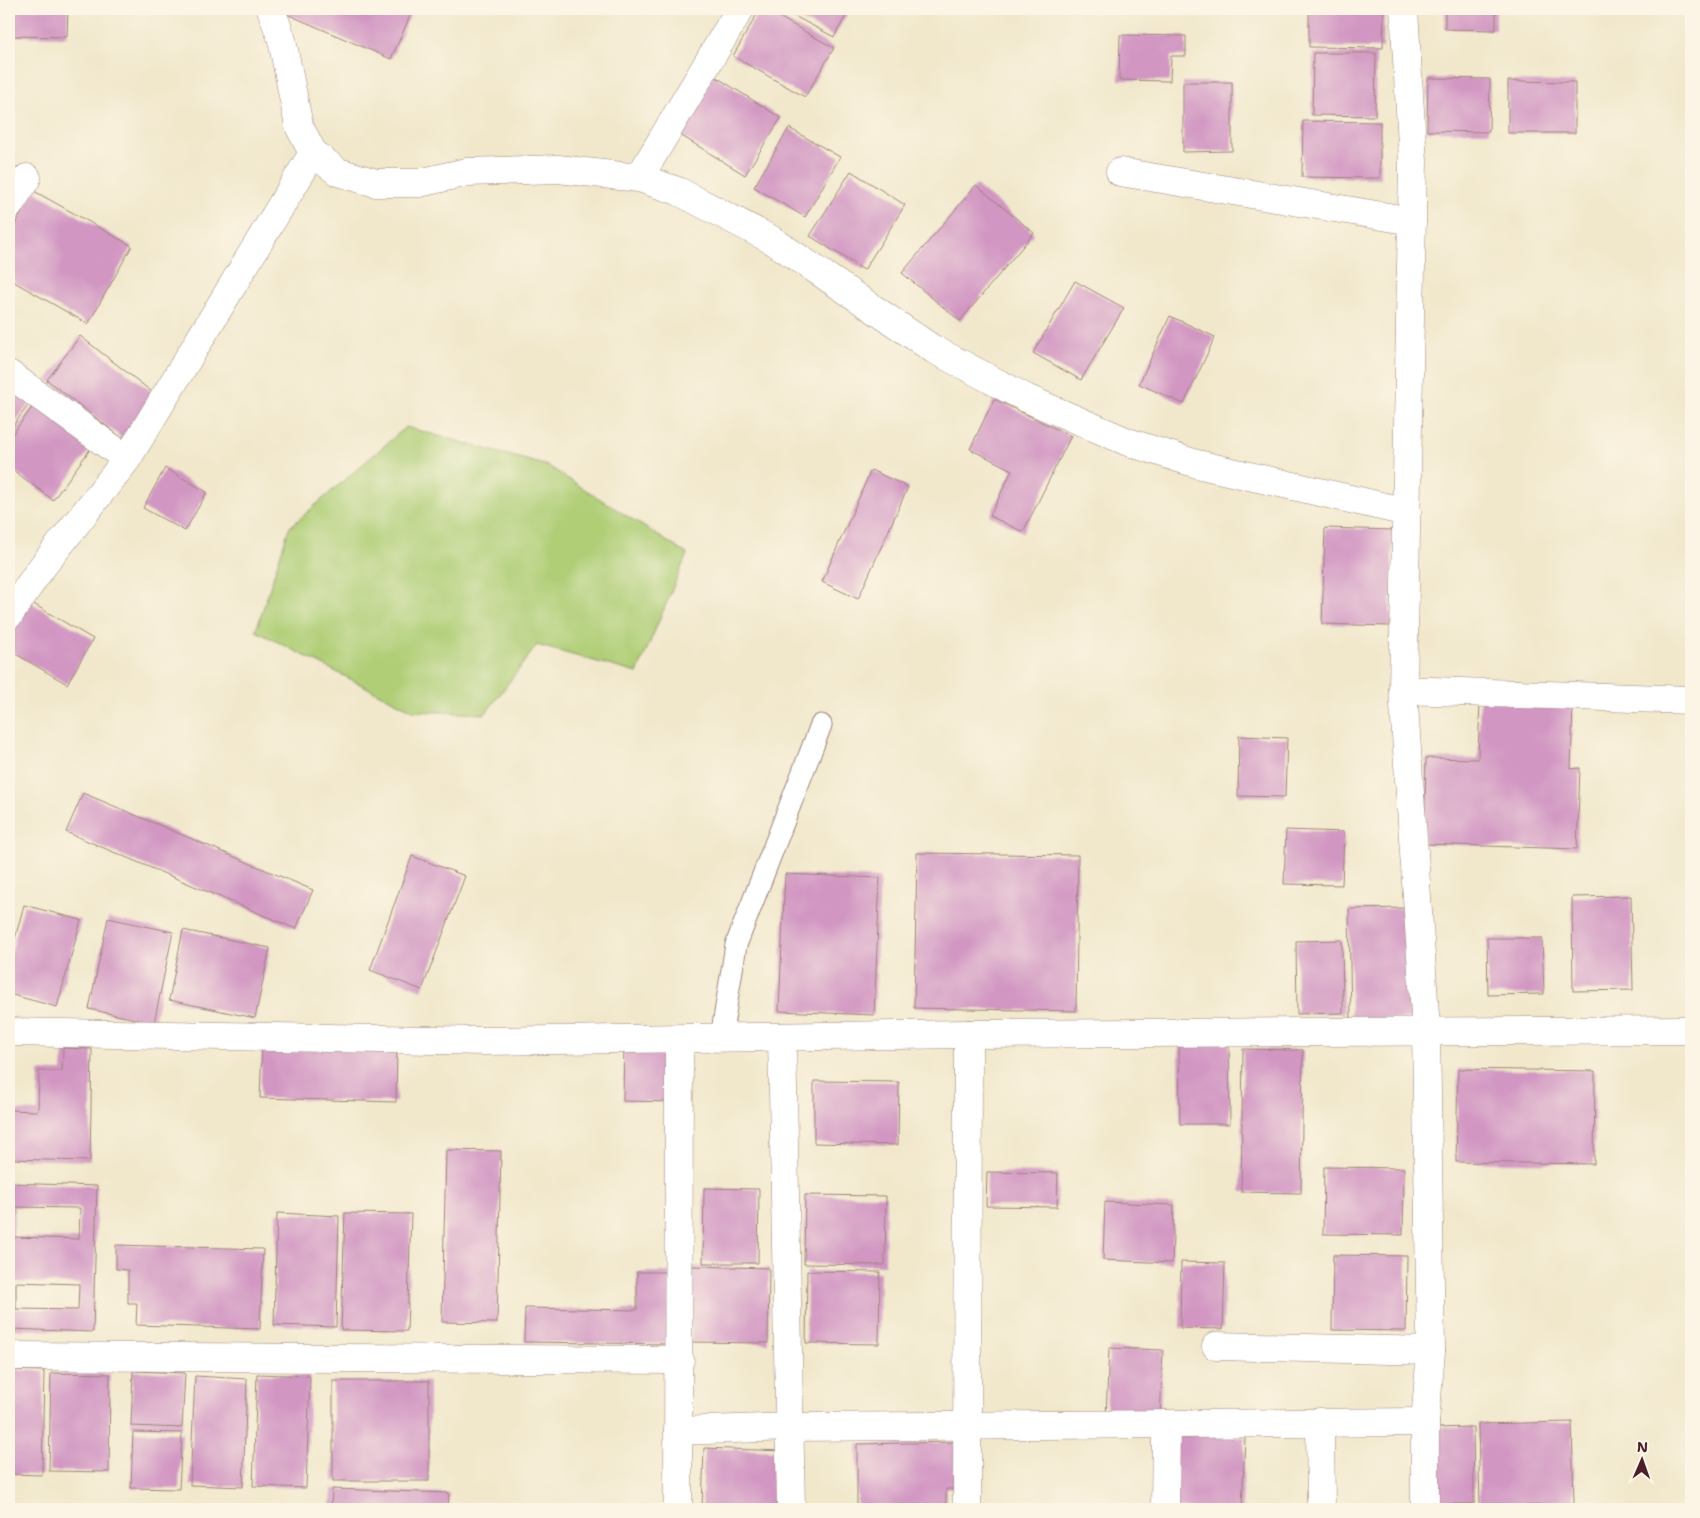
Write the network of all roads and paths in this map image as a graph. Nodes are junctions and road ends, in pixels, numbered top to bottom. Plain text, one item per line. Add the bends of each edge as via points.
1 (271, 9) edge
2 (740, 9) edge
3 (1404, 9) edge
4 (313, 153) junction
5 (1120, 172) dead end
6 (27, 178) dead end
7 (639, 178) junction
8 (9, 206) edge
9 (1412, 220) junction
10 (9, 374) edge
11 (127, 459) junction
12 (1407, 512) junction
13 (9, 615) edge
14 (1403, 690) junction
15 (1691, 700) edge
16 (821, 725) dead end
17 (1426, 1030) junction
18 (1691, 1030) edge
19 (9, 1032) edge
20 (968, 1034) junction
21 (782, 1037) junction
22 (679, 1038) junction
23 (721, 1038) junction
24 (1216, 1346) dead end
25 (1431, 1351) junction
26 (9, 1356) edge
27 (680, 1360) junction
28 (1320, 1422) junction
29 (1424, 1422) junction
30 (1166, 1424) junction
31 (967, 1426) junction
32 (790, 1427) junction
33 (678, 1431) junction
34 (678, 1509) edge
35 (792, 1509) edge
36 (967, 1509) edge
37 (1165, 1509) edge
38 (1322, 1509) edge
39 (1426, 1509) edge

1 - 4 street via 282,40 299,126
2 - 7 street
3 - 9 street via 1413,162
4 - 7 street via 338,172 376,183 419,183 467,172 558,169
4 - 11 street
5 - 9 street
6 - 8 street
7 - 12 street via 678,191 772,240 933,349 1026,398 1128,442 1196,464
9 - 12 street
10 - 11 street
11 - 13 street
12 - 14 street
14 - 15 street
14 - 17 street
16 - 23 lane via 736,945
17 - 18 street
17 - 20 street
17 - 25 street
19 - 22 street via 486,1042
20 - 21 street
20 - 31 street
21 - 23 street
21 - 32 street
22 - 23 street
22 - 27 street
24 - 25 street
25 - 29 street
26 - 27 street
27 - 33 street
28 - 29 street
28 - 30 street
28 - 38 street
29 - 39 street
30 - 31 street
30 - 37 street
31 - 32 street
31 - 36 street
32 - 33 street
32 - 35 street
33 - 34 street

